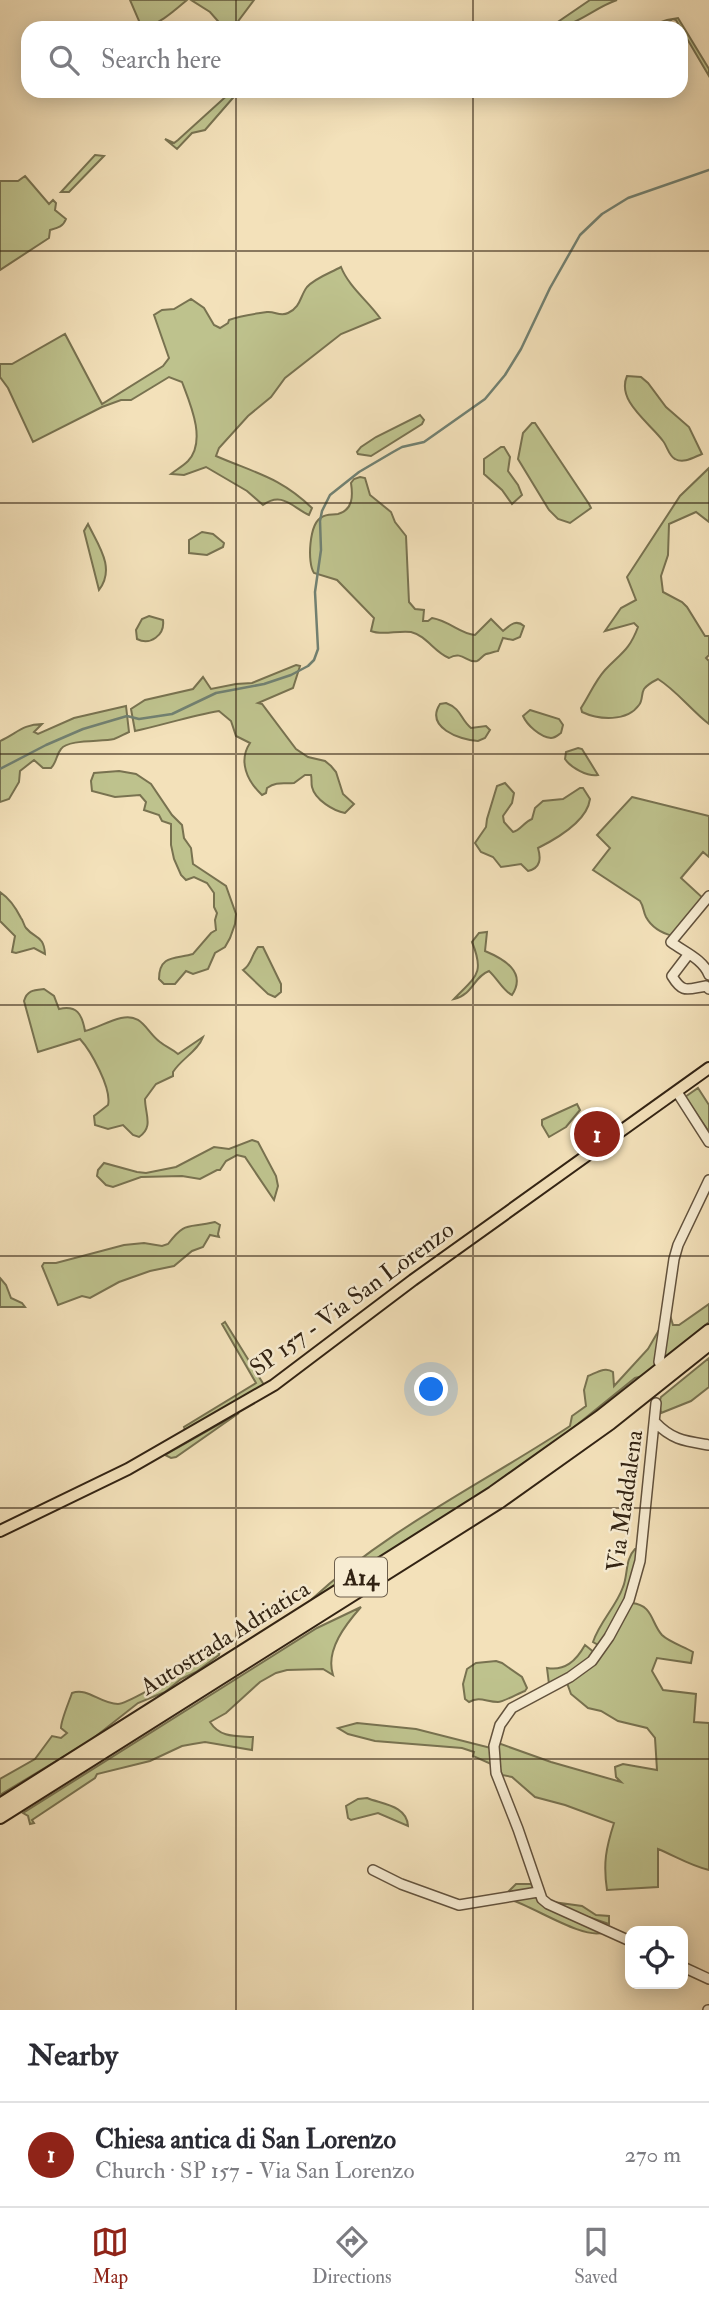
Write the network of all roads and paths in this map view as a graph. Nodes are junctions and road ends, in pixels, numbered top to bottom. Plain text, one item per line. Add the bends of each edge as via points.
1 (709, 896) edge
2 (688, 955) junction
3 (709, 975) edge
4 (709, 989) edge
5 (709, 1068) edge
6 (677, 1092) junction
7 (709, 1142) edge
8 (709, 1180) edge
9 (709, 1331) edge
10 (709, 1344) edge
11 (659, 1362) dead end
12 (656, 1403) dead end
13 (655, 1422) junction
14 (709, 1445) edge
15 (0, 1531) edge
16 (0, 1805) edge
17 (0, 1817) edge
18 (373, 1870) dead end
19 (538, 1892) junction
20 (625, 1939) edge
21 (688, 1969) edge
22 (709, 1979) edge

1 - 2 street via 671,942
2 - 3 street via 706,967
2 - 4 street via 672,976 684,990
5 - 6 main road, SP 157 - Via San Lorenzo
6 - 7 street
6 - 15 main road, SP 157 - Via San Lorenzo via 274,1385 128,1469
8 - 11 street via 674,1259
9 - 16 highway, Autostrada Adriatica / A14 via 590,1425 493,1493
10 - 17 highway, Autostrada Adriatica / A14 via 610,1423 499,1502
12 - 13 street, Via Maddalena
13 - 14 street via 666,1434
13 - 19 street, Via Maddalena via 640,1561 629,1600 592,1661 512,1708 500,1725 494,1746 496,1773
18 - 19 street via 459,1905
19 - 20 street via 548,1904
21 - 22 street

